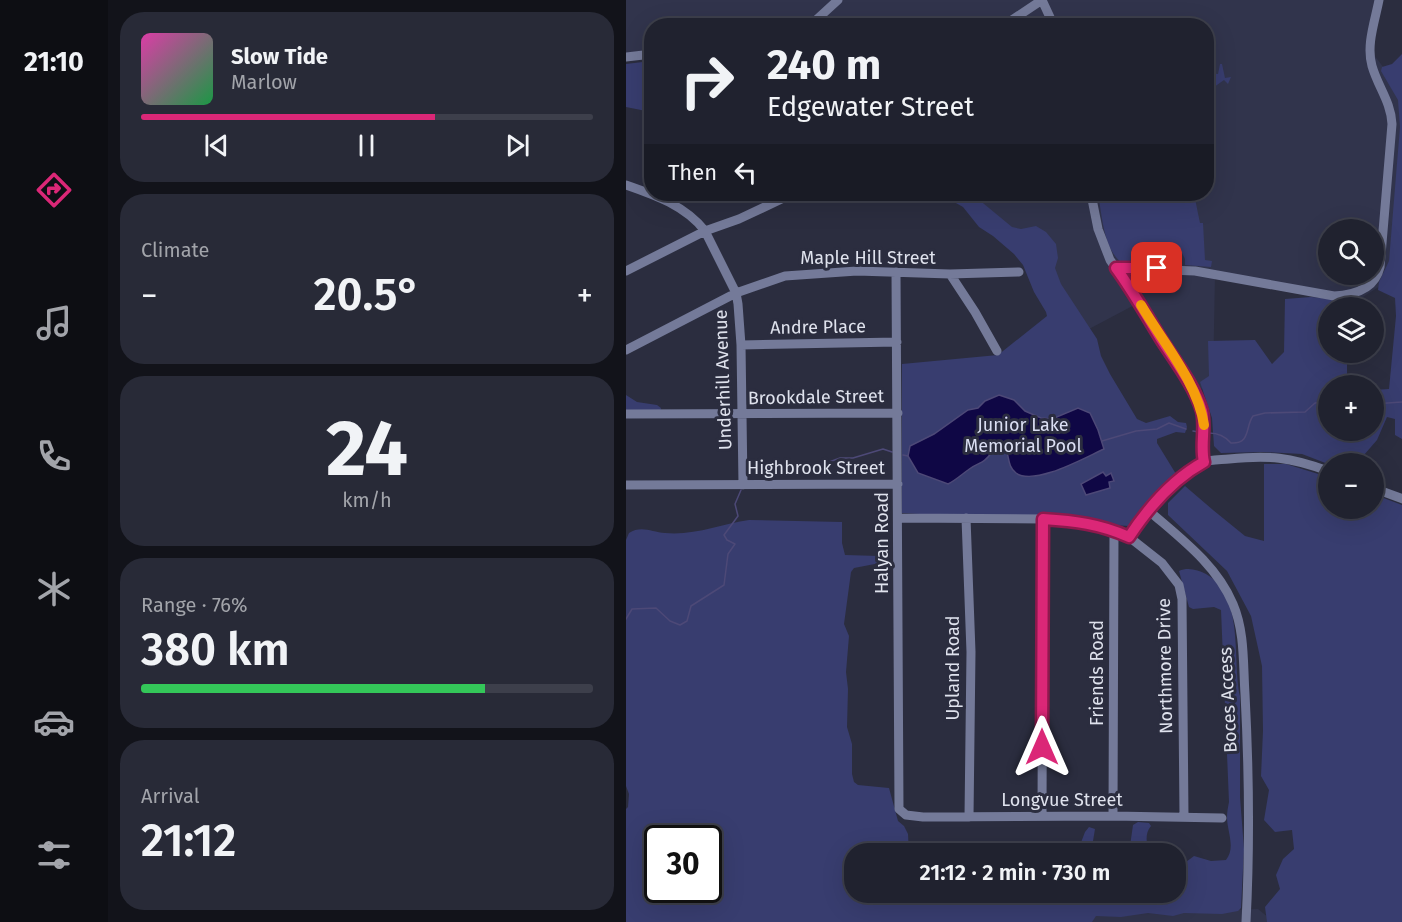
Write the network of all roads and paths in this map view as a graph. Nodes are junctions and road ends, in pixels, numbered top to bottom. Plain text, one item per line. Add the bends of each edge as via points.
1 (838, 0) edge
2 (1042, 0) edge
3 (1379, 0) edge
4 (818, 18) edge
5 (1015, 18) edge
6 (1050, 18) edge
7 (644, 55) edge
8 (626, 57) edge
9 (626, 184) edge
10 (644, 191) edge
11 (665, 201) edge
12 (777, 201) edge
13 (1092, 201) edge
14 (705, 231) junction
15 (1116, 268) junction
16 (626, 271) edge
17 (896, 272) junction
18 (1019, 272) dead end
19 (950, 274) junction
20 (736, 293) junction
21 (897, 342) junction
22 (741, 345) junction
23 (626, 350) edge
24 (997, 351) dead end
25 (898, 412) junction
26 (626, 414) edge
27 (742, 414) junction
28 (1204, 462) junction
29 (1318, 468) edge
30 (899, 484) junction
31 (626, 485) edge
32 (743, 485) junction
33 (1384, 492) edge
34 (1403, 499) edge
35 (1148, 510) junction
36 (899, 518) junction
37 (966, 518) junction
38 (1043, 519) junction
39 (1114, 531) junction
40 (1129, 537) junction
41 (902, 813) joint
42 (1042, 816) junction
43 (1113, 816) junction
44 (1184, 816) junction
45 (969, 817) junction
46 (1222, 818) dead end
47 (1246, 922) edge

1 - 4 street
2 - 5 street
2 - 6 street
3 - 15 street via 1370,53 1372,67 1391,109 1392,124 1380,267 1370,284 1356,293 1334,296 1194,271
7 - 8 street
9 - 10 street, Underhill Avenue
11 - 14 street, Underhill Avenue via 685,212
12 - 14 street
13 - 15 street via 1098,229
14 - 16 street
14 - 20 street, Underhill Avenue
15 - 28 street via 1202,410
17 - 19 street, Maple Hill Street
17 - 20 street, Maple Hill Street via 799,274
17 - 21 street, Halyan Road
18 - 19 street, Maple Hill Street
19 - 24 street
20 - 22 street, Underhill Avenue
20 - 23 street, Maple Hill Street
21 - 22 street, Andre Place
21 - 25 street, Halyan Road
22 - 27 street, Underhill Avenue
25 - 27 street, Brookdale Street
25 - 30 street, Halyan Road
26 - 27 street, Brookdale Street
27 - 32 street, Underhill Avenue
28 - 29 street via 1273,456
28 - 35 street
30 - 32 street, Highbrook Street
30 - 36 street, Halyan Road
31 - 32 street, Highbrook Street
33 - 34 street
35 - 40 street
35 - 47 street, Boces Access via 1194,550 1218,578 1238,619 1250,830
36 - 37 street, Northmore Drive
36 - 41 street, Halyan Road
37 - 38 street, Northmore Drive
37 - 45 street, Upland Road via 971,652
38 - 39 street, Northmore Drive via 1088,523
38 - 42 street
39 - 40 street, Northmore Drive
39 - 43 street, Friends Road
40 - 44 street, Northmore Drive via 1162,563 1179,585
41 - 45 street, Longvue Street via 923,818
42 - 43 street, Longvue Street
42 - 45 street, Longvue Street
43 - 44 street, Longvue Street
44 - 46 street, Longvue Street

